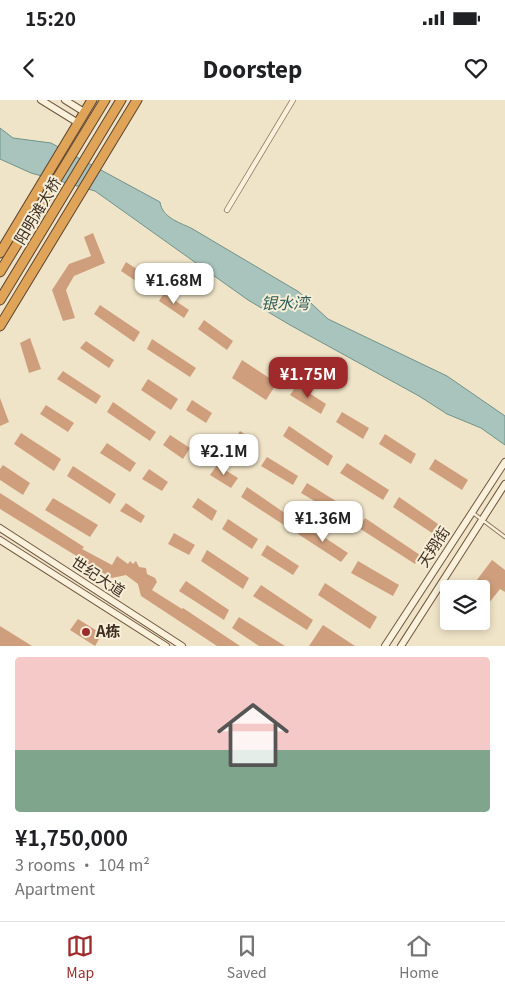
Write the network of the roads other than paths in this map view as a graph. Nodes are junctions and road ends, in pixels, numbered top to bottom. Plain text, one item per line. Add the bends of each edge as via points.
1 (41, 100) edge
2 (65, 100) edge
3 (87, 100) edge
4 (92, 100) edge
5 (105, 100) edge
6 (121, 100) edge
7 (137, 100) edge
8 (293, 100) edge
9 (81, 110) junction
10 (75, 121) junction
11 (64, 142) junction
12 (35, 190) junction
13 (227, 210) dead end
14 (0, 245) edge
15 (0, 253) edge
16 (0, 272) edge
17 (0, 300) edge
18 (0, 326) edge
19 (505, 462) edge
20 (505, 484) edge
21 (472, 512) junction
22 (482, 520) junction
23 (0, 528) edge
24 (505, 537) edge
25 (0, 540) edge
26 (166, 646) edge
27 (182, 646) edge
28 (385, 646) edge
29 (401, 646) edge

1 - 10 main road
2 - 9 main road
3 - 9 highway
4 - 11 highway
5 - 16 highway, 阳明滩大桥
6 - 17 highway, 阳明滩大桥
7 - 18 highway
8 - 13 street
9 - 10 highway
10 - 11 highway
11 - 12 highway
12 - 14 highway
12 - 15 highway
19 - 21 main road, 天翔街
20 - 22 main road, 天翔街
21 - 22 lane
21 - 28 main road, 天翔街
22 - 24 lane
22 - 29 main road, 天翔街
23 - 27 main road, 世纪大道
25 - 26 main road, 世纪大道

